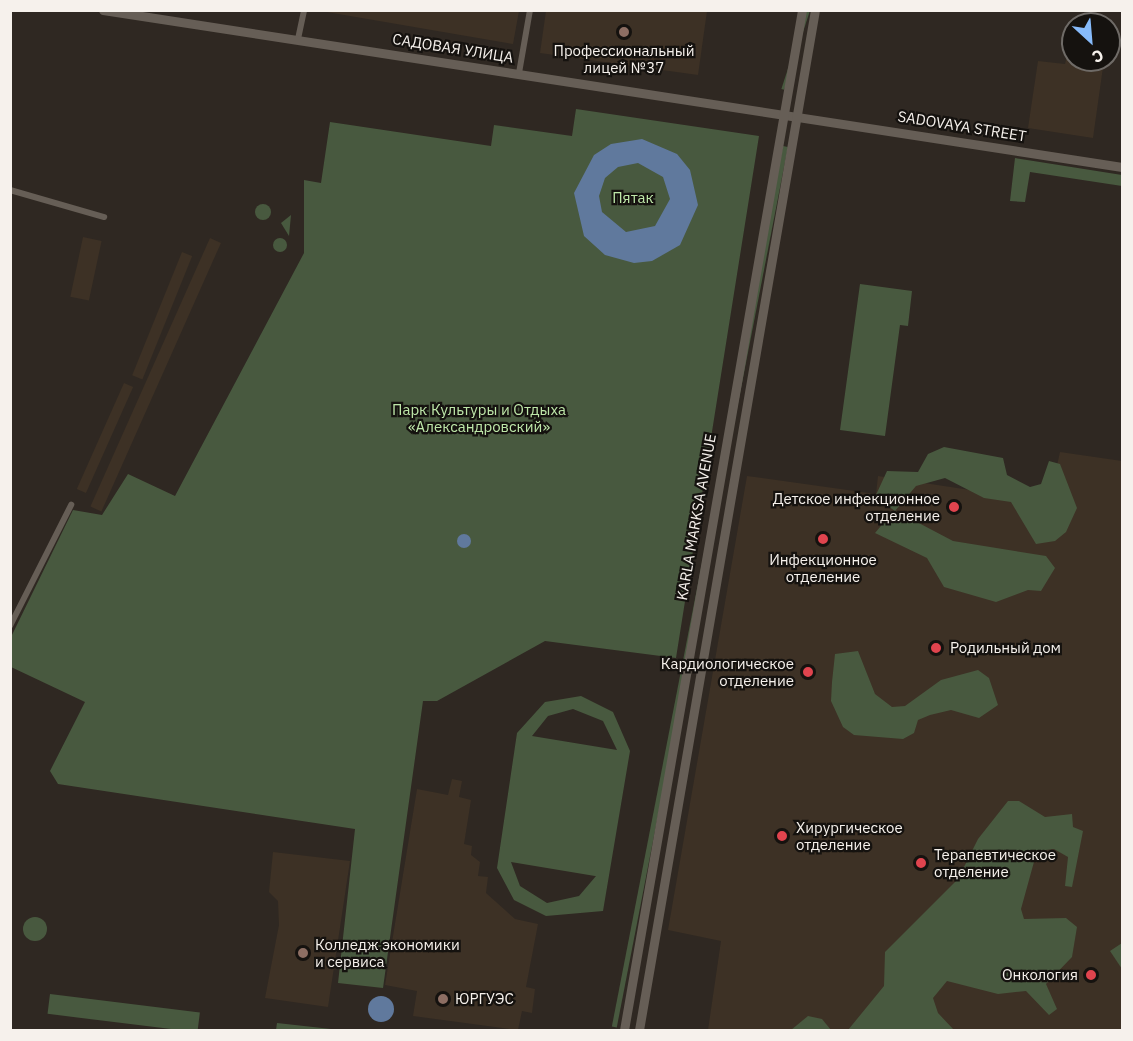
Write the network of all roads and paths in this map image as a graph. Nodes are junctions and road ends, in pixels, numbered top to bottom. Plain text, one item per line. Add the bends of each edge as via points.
1 (103, 10) edge
2 (304, 10) edge
3 (530, 10) edge
4 (802, 10) edge
5 (814, 10) edge
6 (298, 39) junction
7 (519, 73) junction
8 (781, 115) junction
9 (797, 116) junction
10 (1122, 167) edge
11 (10, 190) edge
12 (104, 217) dead end
13 (71, 505) dead end
14 (10, 627) edge
15 (624, 1030) edge
16 (639, 1030) edge

1 - 6 main road, САДОВАЯ УЛИЦА
2 - 6 street
3 - 7 street
4 - 8 main road, KARLA MARKSA AVENUE
5 - 9 main road
6 - 7 main road, САДОВАЯ УЛИЦА
7 - 8 main road, САДОВАЯ УЛИЦА
8 - 9 main road, САДОВАЯ УЛИЦА
8 - 15 main road, KARLA MARKSA AVENUE
9 - 10 main road, SADOVAYA STREET
9 - 16 main road
11 - 12 street
13 - 14 street

